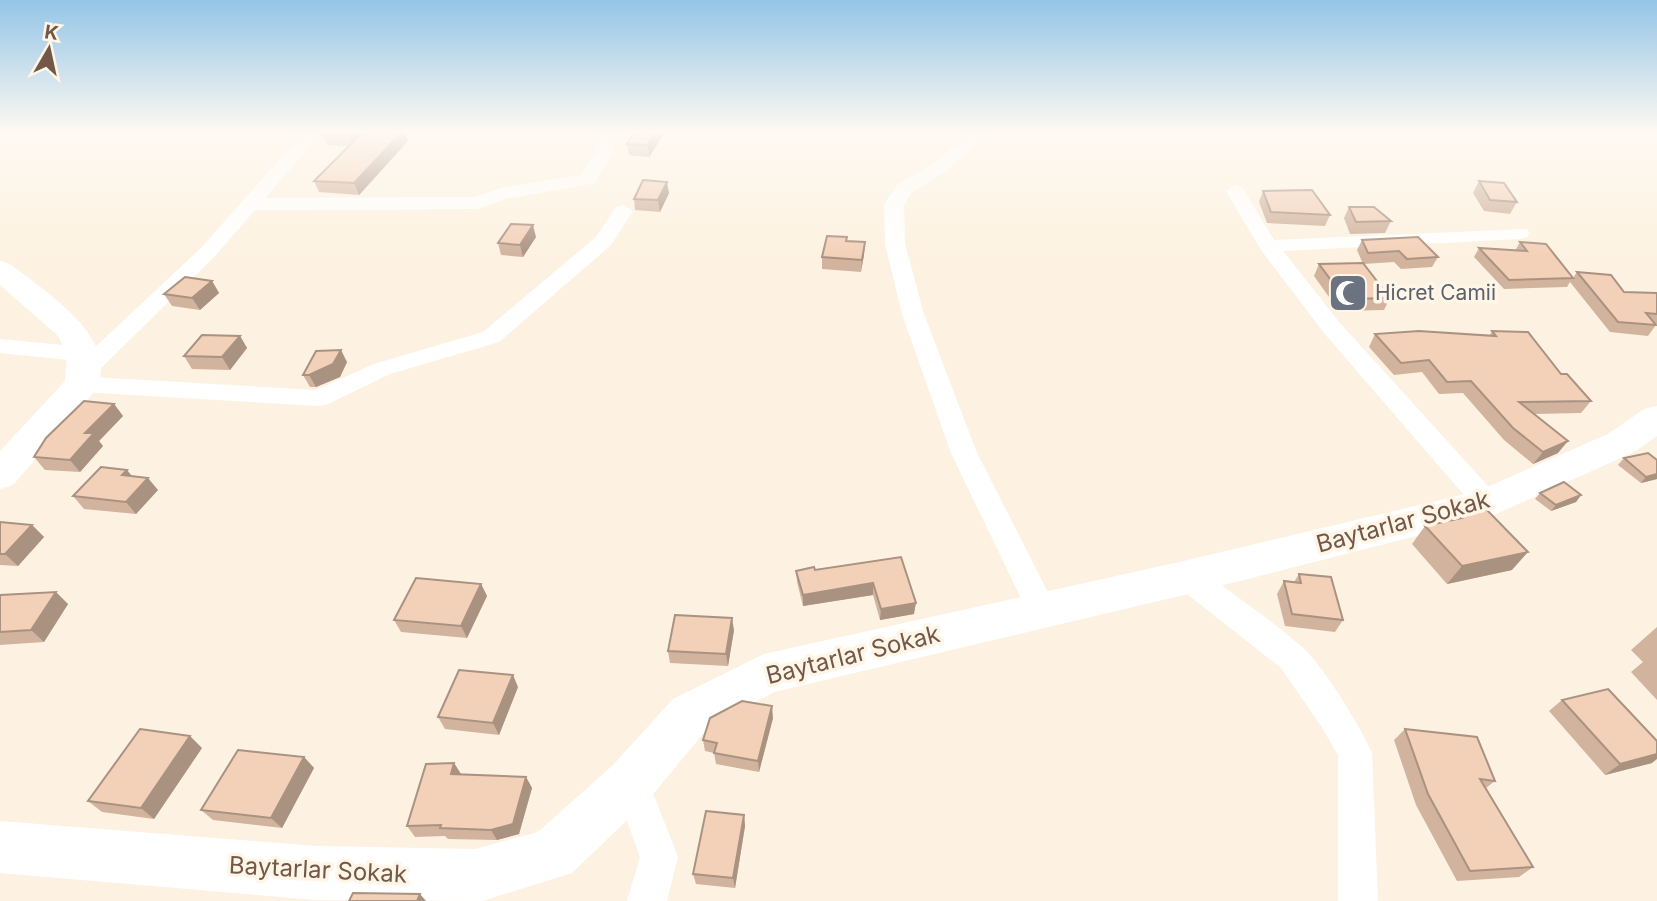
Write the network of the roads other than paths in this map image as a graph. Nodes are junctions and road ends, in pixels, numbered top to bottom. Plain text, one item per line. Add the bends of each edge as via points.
1 (277, 174) edge
2 (591, 174) edge
3 (928, 174) edge
4 (1235, 191) dead end
5 (251, 204) junction
6 (623, 211) dead end
7 (1520, 233) dead end
8 (1268, 246) junction
9 (0, 270) edge
10 (0, 346) edge
11 (82, 370) junction
12 (1657, 418) edge
13 (0, 475) edge
14 (1487, 503) junction
15 (1188, 577) junction
16 (1042, 610) junction
17 (631, 782) junction
18 (0, 847) edge
19 (647, 901) edge
20 (1358, 901) edge

1 - 5 street
2 - 5 street via 588,179 501,194 477,203
3 - 16 street via 904,189 894,205 895,244 912,314 964,453
4 - 8 street
5 - 11 street via 208,252
6 - 11 street via 604,241 491,337 382,369 319,398
7 - 8 street
8 - 14 street via 1332,328
9 - 11 street via 72,331
10 - 11 street
11 - 13 street
12 - 14 street, Baytarlar Sokak via 1621,443
14 - 15 street, Baytarlar Sokak
15 - 16 street, Baytarlar Sokak
15 - 20 street via 1292,658 1355,753
16 - 17 street, Baytarlar Sokak via 764,674 691,714
17 - 18 street, Baytarlar Sokak via 553,855 475,876 316,873
17 - 19 street via 659,858

